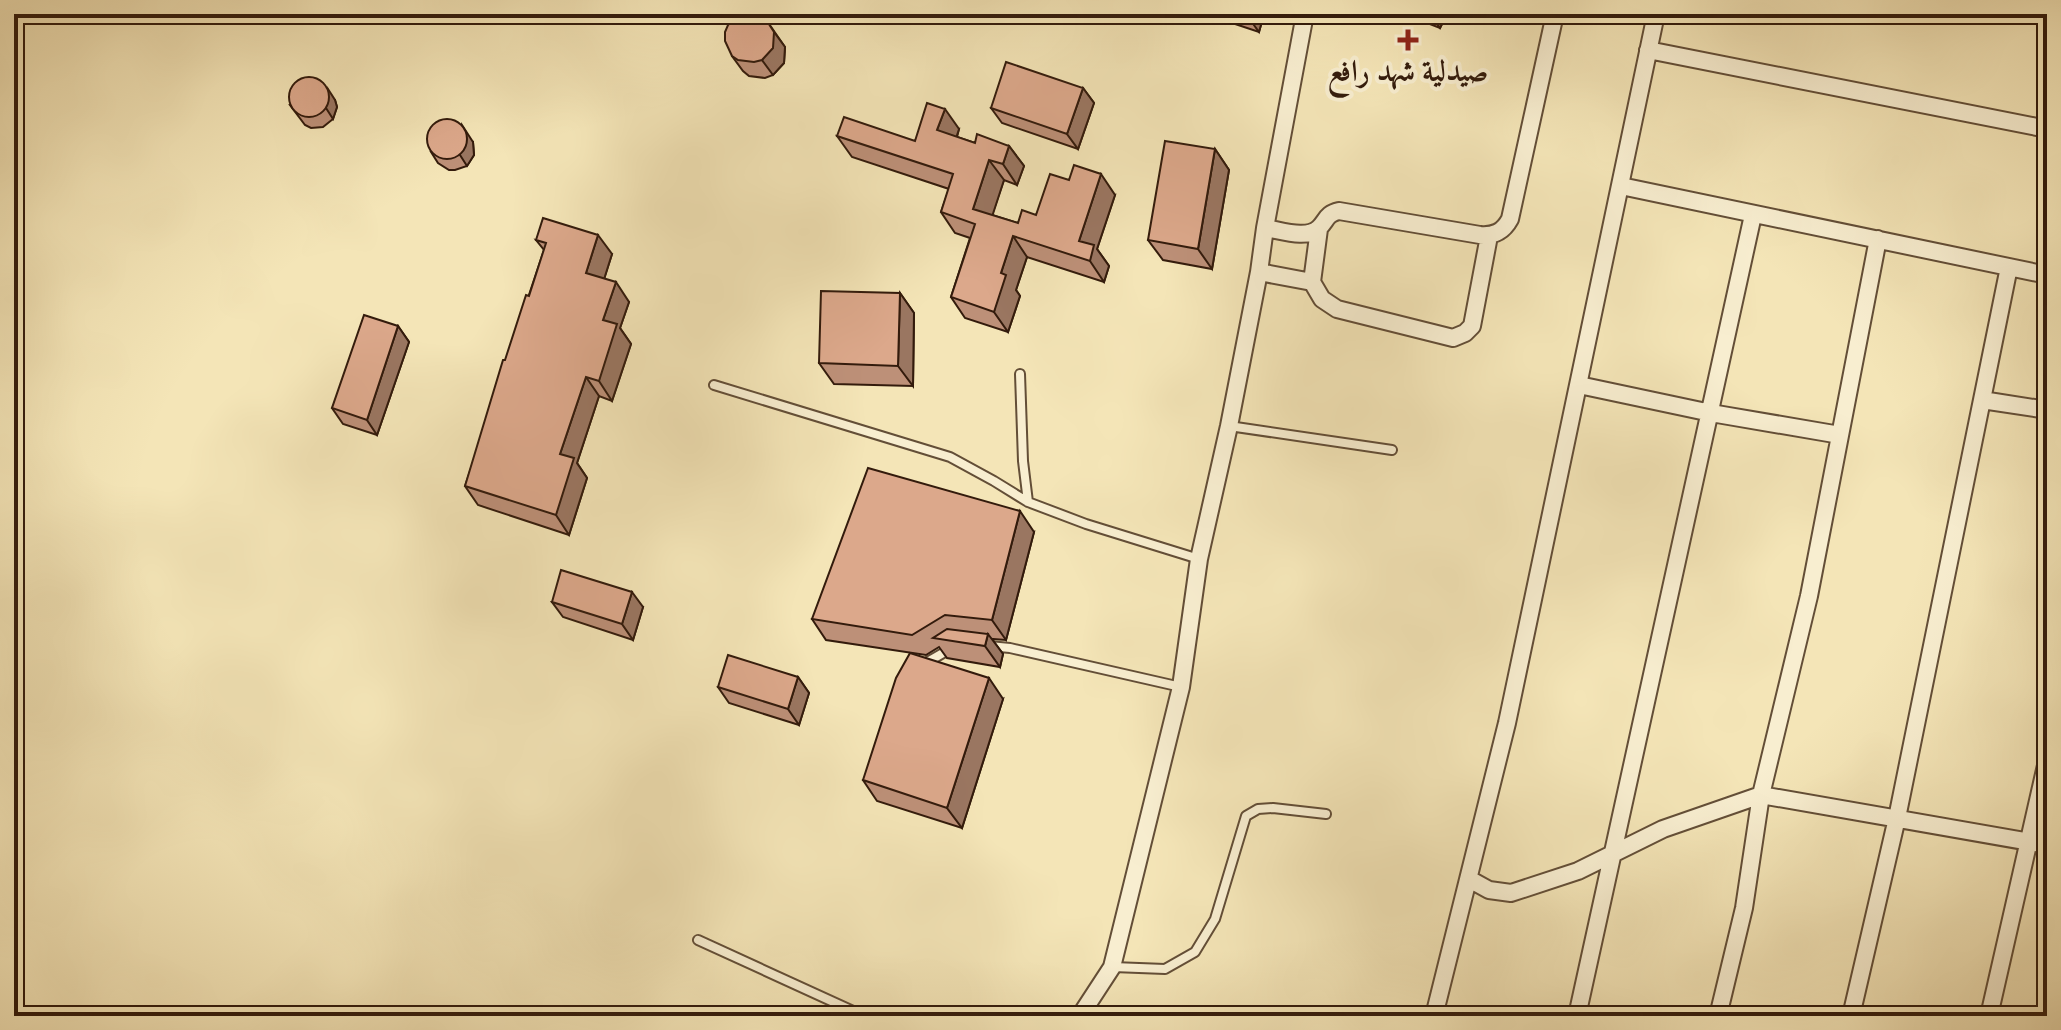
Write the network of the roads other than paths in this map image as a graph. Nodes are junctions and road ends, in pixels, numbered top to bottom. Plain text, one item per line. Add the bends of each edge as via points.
1 (1305, 14) edge
2 (1555, 14) edge
3 (1656, 14) edge
4 (1648, 50) junction
5 (2047, 129) edge
6 (1621, 186) junction
7 (1753, 215) junction
8 (1265, 228) junction
9 (1319, 229) junction
10 (1489, 236) junction
11 (1878, 239) junction
12 (2009, 267) junction
13 (1259, 272) junction
14 (2047, 275) edge
15 (1312, 282) junction
16 (1020, 374) dead end
17 (714, 385) dead end
18 (1579, 385) junction
19 (1982, 400) junction
20 (2047, 410) edge
21 (1711, 413) junction
22 (1229, 426) junction
23 (1840, 435) junction
24 (1392, 450) dead end
25 (1028, 502) junction
26 (1199, 559) junction
27 (960, 642) edge
28 (985, 645) edge
29 (919, 668) edge
30 (1181, 687) junction
31 (2047, 761) edge
32 (1761, 795) junction
33 (1326, 814) dead end
34 (1897, 818) junction
35 (2029, 842) junction
36 (2047, 845) edge
37 (1614, 853) junction
38 (1469, 879) junction
39 (698, 940) dead end
40 (1112, 967) junction
41 (864, 1016) edge
42 (1080, 1016) edge
43 (1434, 1016) edge
44 (1577, 1016) edge
45 (1718, 1016) edge
46 (1851, 1016) edge
47 (1989, 1016) edge

1 - 8 street
2 - 10 street via 1510,219
3 - 4 street
4 - 5 street
4 - 6 street
6 - 7 street
6 - 18 street
7 - 11 street
7 - 21 street
8 - 9 street via 1306,234
8 - 13 street
9 - 10 street via 1326,217 1339,211
9 - 15 street
10 - 15 street via 1472,326 1453,338 1337,309 1322,299
11 - 12 street
11 - 23 street
12 - 14 street
12 - 19 street
13 - 15 street
13 - 22 street
16 - 25 lane
17 - 25 lane via 950,457
18 - 21 street
18 - 38 street
19 - 20 street
19 - 34 street
21 - 23 street
21 - 37 street
22 - 24 lane
22 - 26 street
23 - 32 street via 1809,596
25 - 26 lane
26 - 30 street
27 - 29 lane
28 - 30 lane
30 - 40 street
31 - 35 street
32 - 34 street
32 - 37 street via 1663,829
32 - 45 street via 1744,908
33 - 40 lane via 1273,808 1246,816 1215,919 1195,952 1165,969
34 - 35 street
34 - 46 street
35 - 36 street
35 - 47 street
37 - 38 street via 1511,893 1489,890
37 - 44 street
38 - 43 street
39 - 41 lane
40 - 42 street

